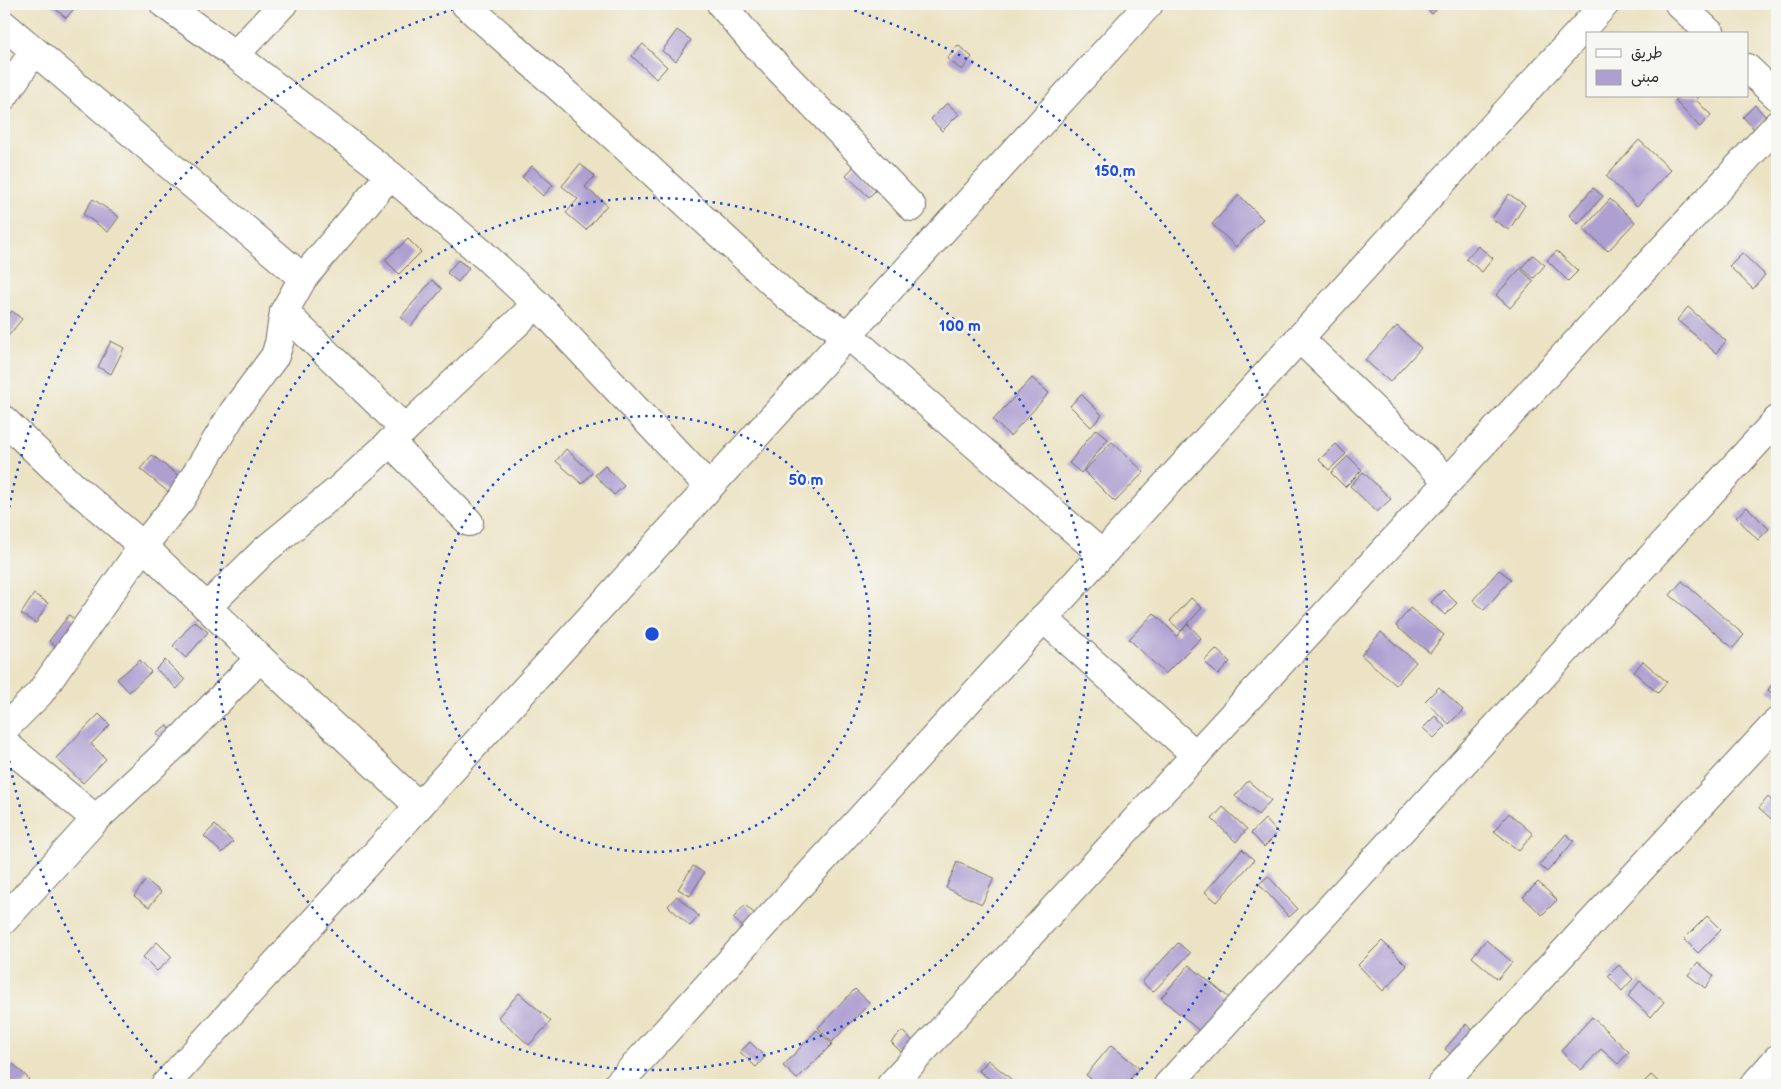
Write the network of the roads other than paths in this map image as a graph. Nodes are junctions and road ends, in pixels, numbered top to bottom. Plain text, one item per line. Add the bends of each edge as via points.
1 (164, 4) edge
2 (283, 4) edge
3 (465, 4) edge
4 (721, 4) edge
5 (1149, 4) edge
6 (1604, 4) edge
7 (1679, 4) edge
8 (4, 25) edge
9 (1709, 32) edge
10 (34, 51) junction
11 (235, 55) junction
12 (1748, 69) edge
13 (4, 96) edge
14 (1777, 96) edge
15 (1777, 125) edge
16 (390, 175) junction
17 (912, 207) dead end
18 (303, 278) junction
19 (537, 304) junction
20 (284, 312) junction
21 (848, 335) junction
22 (1299, 338) junction
23 (4, 420) edge
24 (1777, 420) edge
25 (397, 436) junction
26 (1448, 481) junction
27 (709, 487) junction
28 (469, 522) dead end
29 (144, 546) junction
30 (1102, 554) junction
31 (207, 606) junction
32 (1043, 618) junction
33 (260, 658) junction
34 (1777, 722) edge
35 (4, 729) edge
36 (4, 743) edge
37 (1196, 755) junction
38 (419, 806) junction
39 (96, 819) junction
40 (4, 920) edge
41 (1776, 1062) edge
42 (165, 1085) edge
43 (617, 1085) edge
44 (891, 1085) edge
45 (1168, 1085) edge
46 (1441, 1085) edge
47 (1754, 1085) edge

1 - 11 street
2 - 11 street
3 - 21 street via 789,298
4 - 17 street
5 - 21 street
6 - 22 street
7 - 9 street
8 - 10 street
10 - 13 street
10 - 18 street
11 - 16 street
12 - 14 street
15 - 26 street
16 - 18 street
16 - 19 street
18 - 20 street
19 - 25 street
19 - 27 street
20 - 25 street
20 - 29 street via 275,356 234,411 181,499
21 - 27 street
21 - 30 street
22 - 26 street
22 - 30 street
23 - 29 street via 74,487
24 - 45 street
25 - 28 street
25 - 31 street via 265,550
26 - 37 street
27 - 38 street
29 - 31 street
29 - 35 street via 40,693
30 - 32 street
31 - 33 street
32 - 37 street
32 - 43 street
33 - 38 street
33 - 39 street
34 - 46 street
36 - 39 street
37 - 44 street
38 - 42 street
39 - 40 street
41 - 47 street

